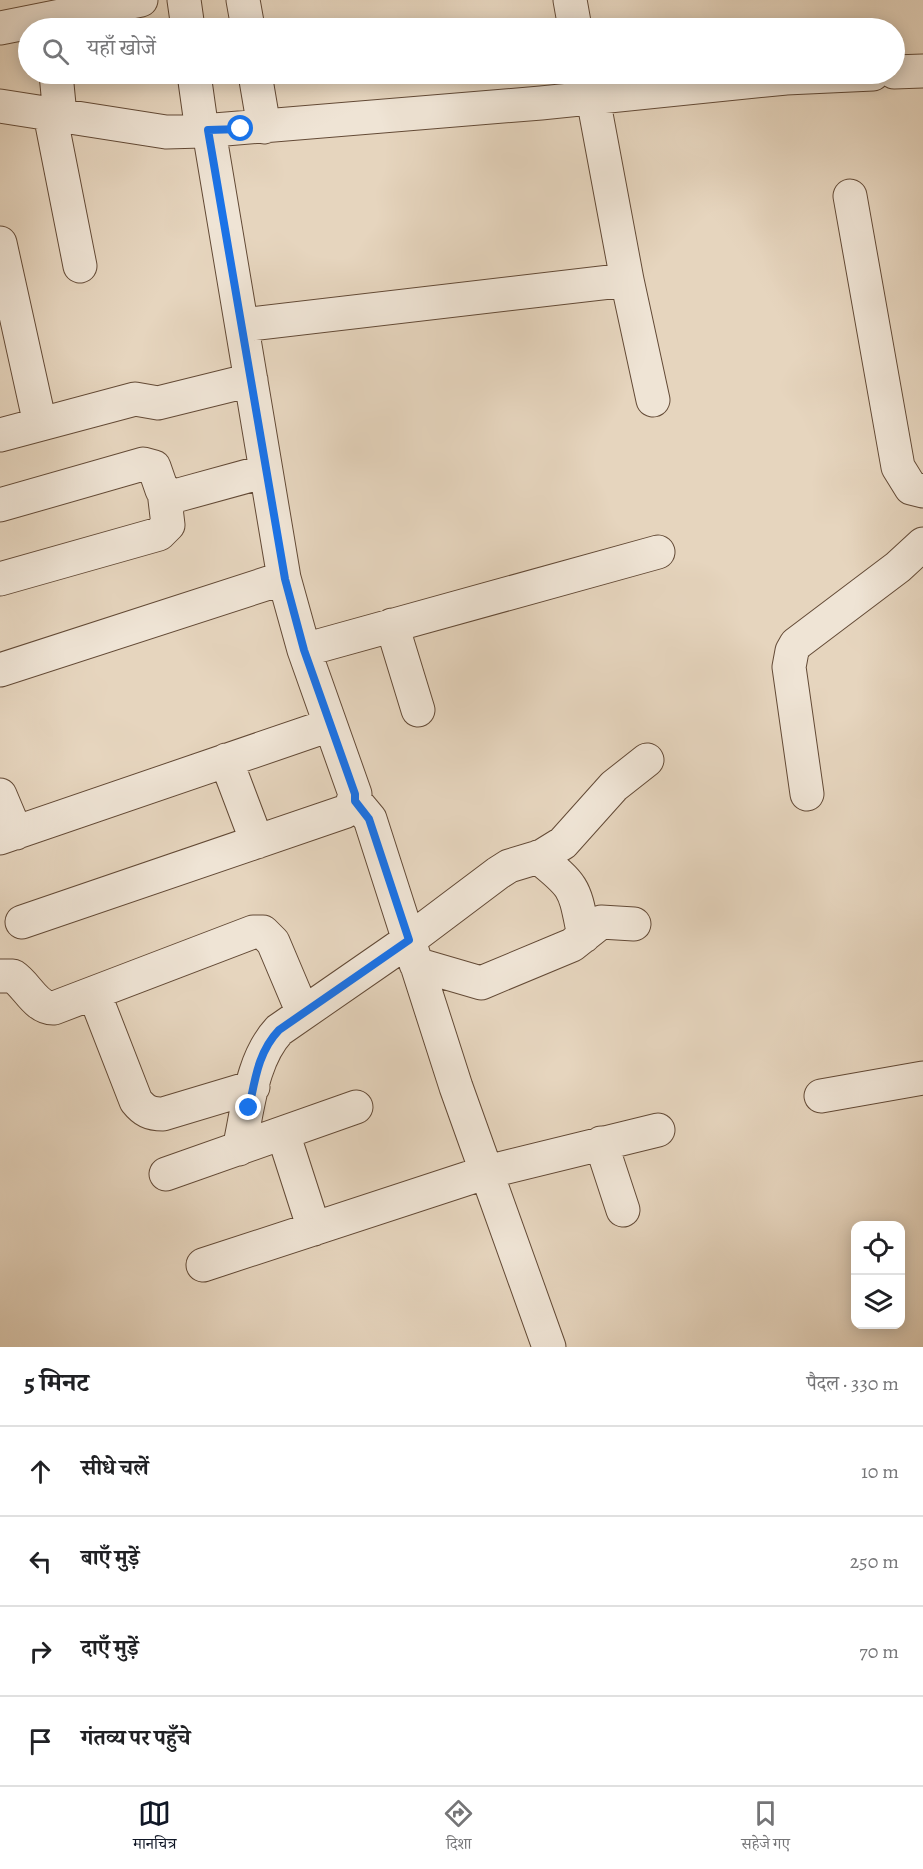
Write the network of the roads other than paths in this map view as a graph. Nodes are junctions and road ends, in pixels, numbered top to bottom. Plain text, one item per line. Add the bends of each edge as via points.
1 (141, 0) edge
2 (184, 0) edge
3 (243, 0) edge
4 (570, 0) edge
5 (44, 17) edge
6 (187, 18) edge
7 (246, 18) edge
8 (573, 18) edge
9 (18, 24) edge
10 (0, 28) edge
11 (923, 71) edge
12 (905, 72) edge
13 (56, 84) edge
14 (196, 84) edge
15 (257, 84) edge
16 (686, 84) edge
17 (587, 90) edge
18 (0, 106) edge
19 (55, 114) junction
20 (264, 127) junction
21 (205, 131) junction
22 (850, 196) dead end
23 (0, 243) edge
24 (81, 266) dead end
25 (627, 280) junction
26 (8, 317) edge
27 (242, 325) junction
28 (13, 363) edge
29 (251, 380) junction
30 (653, 400) dead end
31 (40, 424) junction
32 (0, 435) edge
33 (266, 471) junction
34 (164, 491) junction
35 (923, 491) edge
36 (0, 505) edge
37 (923, 544) edge
38 (658, 552) dead end
39 (0, 579) edge
40 (285, 579) junction
41 (392, 626) junction
42 (304, 650) junction
43 (0, 670) edge
44 (418, 710) dead end
45 (330, 725) junction
46 (226, 760) junction
47 (647, 760) dead end
48 (807, 794) dead end
49 (0, 795) edge
50 (355, 801) junction
51 (8, 836) edge
52 (257, 842) junction
53 (537, 858) junction
54 (22, 922) dead end
55 (634, 924) dead end
56 (584, 936) junction
57 (413, 952) junction
58 (0, 976) edge
59 (94, 993) junction
60 (303, 1013) junction
61 (923, 1078) edge
62 (253, 1088) junction
63 (821, 1096) dead end
64 (356, 1107) dead end
65 (658, 1130) dead end
66 (283, 1133) junction
67 (601, 1143) junction
68 (239, 1149) junction
69 (487, 1172) junction
70 (166, 1174) dead end
71 (622, 1210) dead end
72 (314, 1228) junction
73 (203, 1265) dead end
74 (549, 1347) edge

1 - 5 street
2 - 6 street
3 - 7 street
4 - 8 street
9 - 10 street
11 - 12 street
13 - 19 street
14 - 21 street
15 - 20 street
16 - 17 street
17 - 20 street
17 - 25 street
18 - 19 street
19 - 21 street via 166,132
19 - 24 street
20 - 21 street
21 - 27 street
22 - 35 street via 898,467 911,488
23 - 26 street
25 - 27 street
25 - 30 street
26 - 28 street
27 - 29 street
28 - 31 street
29 - 31 street via 158,403 135,399
29 - 33 street
31 - 32 street
33 - 34 street via 175,496
33 - 40 street
34 - 36 street via 154,467 143,464
34 - 39 street via 168,525 159,534
37 - 48 street via 792,651 789,667
38 - 41 street
40 - 42 street
40 - 43 street
41 - 42 street
41 - 44 street
42 - 45 street
45 - 46 street
45 - 50 street
46 - 51 street
46 - 52 street
47 - 53 street via 614,786 563,843
49 - 51 street
50 - 52 street via 344,812
50 - 57 street via 369,819
52 - 54 street
53 - 56 street via 575,892
53 - 57 street via 498,873
55 - 56 street via 601,922
56 - 57 street via 572,945 481,983
57 - 60 street
57 - 69 street
58 - 59 street via 19,980 47,1008
59 - 60 street via 253,932 262,932 273,942
59 - 62 street via 142,1109 163,1114
60 - 62 street via 269,1040 260,1057
61 - 63 street
62 - 68 street
64 - 66 street
65 - 67 street
66 - 68 street
66 - 72 street
67 - 69 street
67 - 71 street
68 - 70 street
69 - 72 street
69 - 74 street
72 - 73 street

